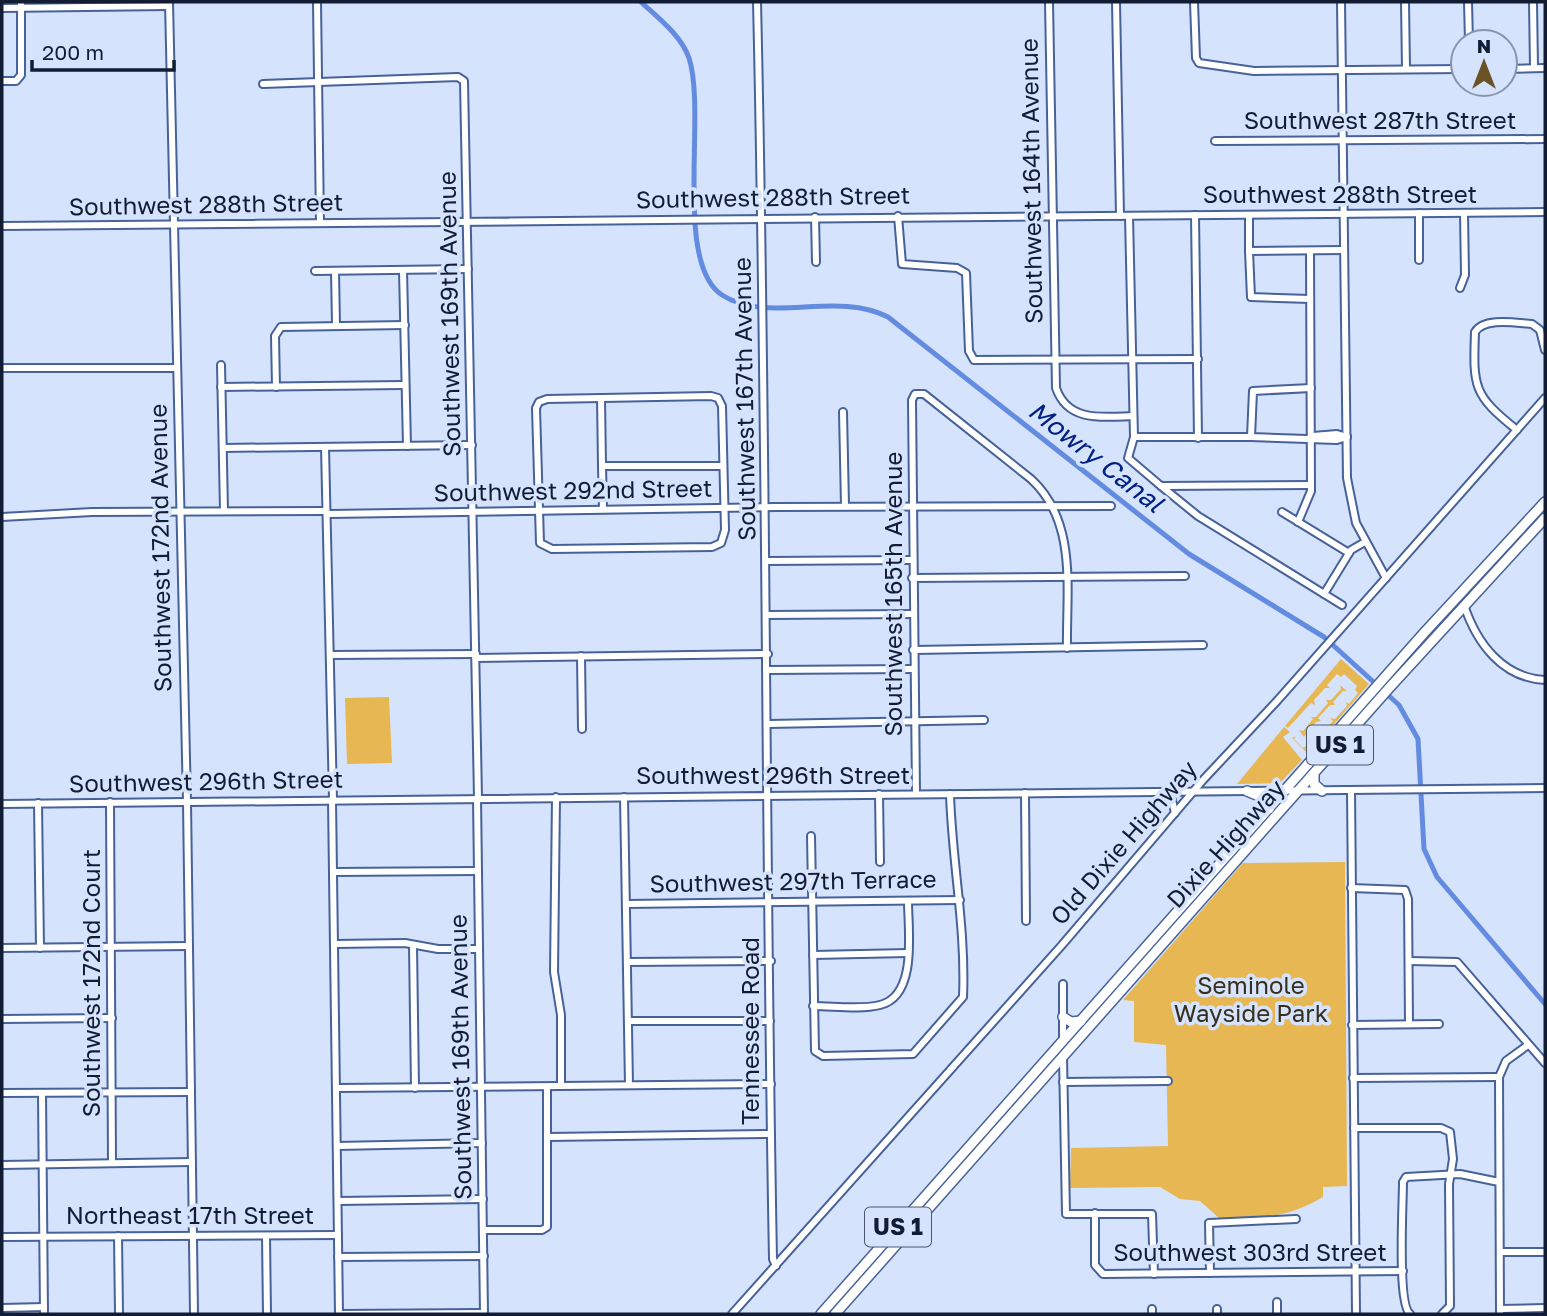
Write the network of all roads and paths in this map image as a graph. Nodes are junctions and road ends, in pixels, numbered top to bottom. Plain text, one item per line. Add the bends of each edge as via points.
1 (317, 2) edge
2 (757, 2) edge
3 (1049, 2) edge
4 (1116, 2) edge
5 (1194, 2) edge
6 (1340, 2) edge
7 (1405, 2) edge
8 (1468, 2) edge
9 (1533, 2) edge
10 (169, 4) edge
11 (21, 5) edge
12 (2, 8) edge
13 (1469, 28) edge
14 (1534, 68) junction
15 (1545, 68) edge
16 (1406, 69) junction
17 (1449, 69) edge
18 (1519, 69) edge
19 (1342, 70) junction
20 (318, 80) junction
21 (2, 81) edge
22 (263, 84) dead end
23 (1545, 139) edge
24 (1343, 141) junction
25 (1215, 142) dead end
26 (1545, 212) edge
27 (1419, 213) junction
28 (1464, 213) junction
29 (1344, 214) junction
30 (1195, 215) junction
31 (1249, 215) junction
32 (898, 216) junction
33 (1052, 216) junction
34 (1120, 216) junction
35 (1129, 216) junction
36 (762, 217) junction
37 (815, 217) junction
38 (467, 221) junction
39 (320, 223) junction
40 (173, 225) junction
41 (2, 226) edge
42 (1344, 250) junction
43 (1249, 251) junction
44 (1310, 251) junction
45 (1419, 260) dead end
46 (816, 262) dead end
47 (403, 270) junction
48 (468, 270) junction
49 (315, 271) dead end
50 (335, 271) junction
51 (1460, 288) dead end
52 (1310, 299) junction
53 (405, 324) junction
54 (336, 325) junction
55 (1545, 350) edge
56 (1132, 359) junction
57 (1198, 359) junction
58 (1054, 360) junction
59 (220, 365) dead end
60 (2, 368) edge
61 (176, 368) junction
62 (405, 385) junction
63 (221, 387) junction
64 (276, 387) junction
65 (1311, 388) junction
66 (601, 398) junction
67 (1545, 398) edge
68 (844, 412) dead end
69 (1133, 416) junction
70 (1517, 430) junction
71 (1134, 437) junction
72 (1311, 437) junction
73 (1347, 437) junction
74 (1198, 438) junction
75 (1251, 438) junction
76 (472, 445) junction
77 (407, 446) junction
78 (325, 447) junction
79 (223, 448) junction
80 (602, 466) junction
81 (723, 466) junction
82 (1182, 485) junction
83 (1311, 485) junction
84 (1161, 486) junction
85 (1177, 499) junction
86 (1545, 502) edge
87 (912, 505) junction
88 (1051, 505) junction
89 (845, 506) junction
90 (1111, 506) dead end
91 (766, 507) junction
92 (724, 508) junction
93 (538, 509) junction
94 (603, 509) junction
95 (473, 510) junction
96 (180, 512) junction
97 (224, 512) junction
98 (328, 512) junction
99 (1282, 512) dead end
100 (2, 517) edge
101 (1545, 517) edge
102 (1298, 522) junction
103 (1365, 542) junction
104 (1505, 544) junction
105 (1349, 553) junction
106 (912, 560) junction
107 (767, 561) junction
108 (1185, 576) dead end
109 (1066, 577) junction
110 (912, 578) junction
111 (1386, 578) junction
112 (1324, 594) junction
113 (1456, 597) junction
114 (1342, 605) dead end
115 (1464, 605) junction
116 (912, 614) junction
117 (767, 615) junction
118 (1203, 645) dead end
119 (1068, 648) junction
120 (913, 650) junction
121 (768, 654) junction
122 (330, 655) junction
123 (476, 656) junction
124 (581, 656) junction
125 (1418, 656) junction
126 (913, 668) junction
127 (768, 670) junction
128 (1545, 680) edge
129 (1351, 716) junction
130 (984, 720) dead end
131 (914, 722) junction
132 (768, 724) junction
133 (582, 729) dead end
134 (1314, 774) junction
135 (1207, 776) junction
136 (1545, 788) edge
137 (1351, 790) junction
138 (1194, 791) junction
139 (1214, 791) junction
140 (1247, 791) junction
141 (1322, 791) junction
142 (1154, 792) junction
143 (1283, 792) junction
144 (1298, 792) junction
145 (1024, 793) junction
146 (879, 794) junction
147 (916, 794) junction
148 (950, 794) junction
149 (769, 795) junction
150 (556, 797) junction
151 (624, 797) junction
152 (478, 798) junction
153 (333, 800) junction
154 (110, 802) junction
155 (187, 802) junction
156 (38, 803) junction
157 (2, 804) edge
158 (1269, 809) junction
159 (1175, 814) junction
160 (811, 836) dead end
161 (880, 862) dead end
162 (1221, 863) junction
163 (1229, 870) junction
164 (478, 871) junction
165 (333, 872) junction
166 (1351, 888) junction
167 (960, 900) junction
168 (812, 901) junction
169 (908, 901) junction
170 (770, 902) junction
171 (626, 904) junction
172 (1171, 918) junction
173 (1026, 921) dead end
174 (1184, 921) junction
175 (335, 944) junction
176 (413, 945) junction
177 (189, 946) junction
178 (40, 947) junction
179 (112, 947) junction
180 (2, 948) edge
181 (480, 949) junction
182 (908, 953) junction
183 (813, 955) junction
184 (771, 961) junction
185 (1409, 961) junction
186 (627, 962) junction
187 (1132, 978) junction
188 (1063, 984) dead end
189 (813, 1006) junction
190 (1063, 1017) junction
191 (112, 1018) junction
192 (2, 1019) edge
193 (1083, 1019) junction
194 (628, 1021) junction
195 (771, 1021) junction
196 (1409, 1024) junction
197 (1438, 1024) dead end
198 (1352, 1025) junction
199 (1063, 1041) junction
200 (1528, 1045) junction
201 (1063, 1057) junction
202 (1545, 1063) edge
203 (1499, 1077) junction
204 (1353, 1078) junction
205 (1042, 1080) junction
206 (1168, 1081) dead end
207 (1063, 1082) junction
208 (771, 1084) junction
209 (629, 1085) junction
210 (561, 1086) junction
211 (481, 1087) junction
212 (547, 1087) junction
213 (337, 1088) junction
214 (415, 1088) junction
215 (2, 1093) edge
216 (42, 1093) junction
217 (113, 1093) junction
218 (191, 1093) junction
219 (1354, 1128) junction
220 (771, 1133) junction
221 (548, 1137) junction
222 (482, 1143) junction
223 (337, 1146) junction
224 (959, 1158) junction
225 (192, 1162) junction
226 (112, 1163) junction
227 (42, 1164) junction
228 (2, 1165) edge
229 (1451, 1174) junction
230 (1499, 1182) junction
231 (483, 1199) junction
232 (338, 1201) junction
233 (1095, 1213) junction
234 (923, 1215) junction
235 (1296, 1219) dead end
236 (905, 1220) junction
237 (483, 1230) junction
238 (338, 1235) junction
239 (43, 1236) junction
240 (118, 1236) junction
241 (192, 1236) junction
242 (266, 1236) junction
243 (2, 1237) edge
244 (1500, 1252) junction
245 (1545, 1252) edge
246 (484, 1256) junction
247 (338, 1257) junction
248 (776, 1266) junction
249 (1355, 1271) junction
250 (1403, 1271) junction
251 (1210, 1273) junction
252 (1154, 1274) junction
253 (870, 1275) junction
254 (1277, 1301) dead end
255 (2, 1308) edge
256 (1545, 1308) edge
257 (44, 1311) edge
258 (1500, 1312) edge
259 (1409, 1313) edge
260 (1445, 1313) edge
261 (119, 1314) edge
262 (194, 1314) edge
263 (267, 1314) edge
264 (339, 1314) edge
265 (484, 1314) edge
266 (732, 1314) edge
267 (821, 1314) edge
268 (835, 1314) edge
269 (1277, 1314) edge
270 (1356, 1314) edge

1 - 20 street
2 - 36 street, Southwest 167th Avenue
3 - 33 street, Southwest 164th Avenue
4 - 34 street
5 - 19 street via 1199,63 1254,71
6 - 19 street
7 - 16 street
8 - 13 street
9 - 14 street
10 - 11 street
10 - 40 street, Southwest 172nd Avenue
11 - 12 street
11 - 21 street via 22,75 16,81
14 - 15 street
14 - 18 street
16 - 17 street
16 - 19 street
19 - 24 street
20 - 22 street
20 - 38 street, Southwest 169th Avenue via 464,80
20 - 39 street
23 - 24 street, Southwest 287th Street
24 - 25 street, Southwest 287th Street
24 - 29 street
26 - 28 street, Southwest 288th Street
27 - 28 street, Southwest 288th Street
27 - 29 street, Southwest 288th Street
27 - 45 street
28 - 51 street via 1465,275
29 - 31 street, Southwest 288th Street
29 - 42 street
30 - 31 street, Southwest 288th Street
30 - 35 street, Southwest 288th Street
30 - 57 street
31 - 43 street
32 - 33 street, Southwest 288th Street
32 - 37 street, Southwest 288th Street
32 - 58 street via 900,262 909,267 964,270 973,359
33 - 34 street, Southwest 288th Street
33 - 58 street, Southwest 164th Avenue
34 - 35 street, Southwest 288th Street
35 - 56 street
36 - 37 street, Southwest 288th Street
36 - 38 street, Southwest 288th Street
36 - 91 street, Southwest 167th Avenue
37 - 46 street
38 - 39 street, Southwest 288th Street
38 - 48 street, Southwest 169th Avenue
39 - 40 street, Southwest 288th Street
40 - 41 street, Southwest 288th Street
40 - 61 street, Southwest 172nd Avenue
42 - 44 street
42 - 73 street
43 - 44 street
43 - 52 street via 1251,297
44 - 52 street
47 - 48 street
47 - 50 street
47 - 53 street
48 - 76 street, Southwest 169th Avenue
49 - 50 street
50 - 54 street
52 - 65 street
53 - 54 street
53 - 62 street
54 - 64 street via 278,329
55 - 70 street via 1540,330 1532,324 1479,326 1474,335 1479,394
56 - 57 street
56 - 58 street
56 - 69 street
57 - 74 street
58 - 69 street, Southwest 164th Avenue via 1057,391 1070,409 1089,416
59 - 63 street
60 - 61 street
61 - 96 street, Southwest 172nd Avenue
62 - 64 street
62 - 77 street
63 - 64 street
63 - 79 street
65 - 72 street
65 - 75 street via 1252,391
66 - 80 street
66 - 81 street via 718,398
66 - 93 street via 547,399 537,404
67 - 70 street, Old Dixie Highway
68 - 89 street
69 - 71 street
70 - 111 street, Old Dixie Highway
71 - 74 street
71 - 84 street via 1129,461
72 - 73 street
72 - 75 street
72 - 83 street
73 - 103 street via 1349,496
74 - 75 street
76 - 77 street
76 - 95 street, Southwest 169th Avenue
77 - 78 street
78 - 79 street
78 - 98 street
79 - 97 street
80 - 81 street
80 - 94 street
81 - 92 street
82 - 83 street
82 - 84 street
82 - 85 street
83 - 102 street
84 - 85 street
85 - 112 street
86 - 104 highway, Dixie Highway / US 1
87 - 88 street, Southwest 292nd Street
87 - 88 street, Southwest 165th Avenue via 912,400 915,394 924,394 1031,479
87 - 89 street, Southwest 292nd Street
87 - 106 street, Southwest 165th Avenue
88 - 90 street, Southwest 292nd Street
88 - 109 street via 1065,539
89 - 91 street, Southwest 292nd Street
91 - 92 street, Southwest 292nd Street
91 - 107 street, Southwest 167th Avenue
92 - 93 street via 724,536 717,546 552,549 539,540
92 - 94 street, Southwest 292nd Street
93 - 94 street, Southwest 292nd Street
93 - 95 street, Southwest 292nd Street
95 - 98 street, Southwest 292nd Street
95 - 123 street, Southwest 169th Avenue
96 - 97 street, Southwest 292nd Street
96 - 100 street
96 - 155 street, Southwest 172nd Avenue
97 - 98 street, Southwest 292nd Street
98 - 122 street
99 - 102 street
101 - 115 highway, Dixie Highway / US 1
102 - 105 street
103 - 105 street
103 - 111 street
104 - 113 highway, Dixie Highway / US 1
104 - 115 highway via 1500,558 1464,598
105 - 112 street
106 - 107 street
106 - 110 street, Southwest 165th Avenue
107 - 117 street, Southwest 167th Avenue
108 - 109 street
109 - 110 street
109 - 119 street
110 - 116 street, Southwest 165th Avenue
111 - 135 street, Old Dixie Highway
112 - 114 street
113 - 125 highway via 1454,608 1424,641
113 - 129 highway, Dixie Highway / US 1
115 - 125 highway, Dixie Highway / US 1
115 - 128 street via 1500,665
116 - 117 street
116 - 120 street, Southwest 165th Avenue
117 - 121 street, Southwest 167th Avenue
118 - 119 street
119 - 120 street
120 - 126 street, Southwest 165th Avenue
121 - 124 street
121 - 127 street, Southwest 167th Avenue
122 - 123 street
122 - 153 street
123 - 124 street
123 - 152 street, Southwest 169th Avenue
124 - 133 street
125 - 134 highway, Dixie Highway / US 1
126 - 127 street
126 - 131 street, Southwest 165th Avenue
127 - 132 street, Southwest 167th Avenue
129 - 143 highway, Dixie Highway / US 1
129 - 144 highway via 1301,780
130 - 131 street
131 - 132 street
131 - 147 street, Southwest 165th Avenue
132 - 149 street, Southwest 167th Avenue
134 - 141 highway via 1314,784
134 - 144 highway, Dixie Highway / US 1
135 - 138 street, Old Dixie Highway
135 - 139 street
136 - 137 street, Southwest 296th Street
137 - 141 street, Southwest 296th Street
137 - 166 street
138 - 139 street, Southwest 296th Street
138 - 142 street, Southwest 296th Street
138 - 159 street, Old Dixie Highway
139 - 140 street, Southwest 296th Street
140 - 143 street, Southwest 296th Street
140 - 158 highway via 1266,799
141 - 144 street, Southwest 296th Street
142 - 145 street, Southwest 296th Street
142 - 159 street via 1172,800
143 - 144 street, Southwest 296th Street
143 - 158 highway, Dixie Highway / US 1
143 - 163 highway via 1279,805 1236,855
144 - 163 highway, Dixie Highway / US 1
145 - 148 street, Southwest 296th Street
145 - 173 street
146 - 147 street, Southwest 296th Street
146 - 149 street, Southwest 296th Street
146 - 161 street
147 - 148 street, Southwest 296th Street
148 - 167 street via 951,842
149 - 151 street, Southwest 296th Street
149 - 170 street, Tennessee Road
150 - 151 street, Southwest 296th Street
150 - 152 street, Southwest 296th Street
150 - 210 street via 554,972 561,1015
151 - 171 street
152 - 153 street, Southwest 296th Street
152 - 164 street, Southwest 169th Avenue
153 - 155 street, Southwest 296th Street
153 - 165 street
154 - 155 street, Southwest 296th Street
154 - 156 street, Southwest 296th Street
154 - 179 street, Southwest 172nd Court
155 - 177 street, Southwest 172nd Avenue
156 - 157 street, Southwest 296th Street
156 - 178 street
158 - 162 highway, Dixie Highway / US 1
159 - 248 street, Old Dixie Highway
160 - 168 street
162 - 172 highway, Dixie Highway / US 1
162 - 174 highway via 1214,878 1183,913
163 - 174 highway, Dixie Highway / US 1
164 - 165 street
164 - 181 street, Southwest 169th Avenue
165 - 175 street
166 - 185 street via 1405,890
166 - 198 street
167 - 169 street, Southwest 297th Terrace
167 - 189 street via 963,996 913,1054 818,1055 813,1045
168 - 169 street, Southwest 297th Terrace
168 - 170 street, Southwest 297th Terrace
168 - 183 street
169 - 182 street
170 - 171 street, Southwest 297th Terrace
170 - 184 street, Tennessee Road
171 - 186 street
172 - 187 highway via 1173,925 1139,963
172 - 193 highway, Dixie Highway / US 1
174 - 187 highway, Dixie Highway / US 1
175 - 176 street
175 - 213 street
176 - 181 street
176 - 214 street
177 - 179 street
177 - 218 street, Southwest 172nd Avenue
178 - 179 street
178 - 180 street
179 - 191 street, Southwest 172nd Court
181 - 211 street, Southwest 169th Avenue
182 - 183 street
182 - 189 street via 907,979 882,1005
183 - 189 street
184 - 186 street
184 - 195 street, Tennessee Road
185 - 196 street
185 - 200 street via 1457,962
186 - 194 street
187 - 201 highway, Dixie Highway / US 1
188 - 190 street
190 - 193 highway via 1068,1022
190 - 199 street
191 - 192 street
191 - 217 street, Southwest 172nd Court
193 - 199 highway, US 1
193 - 201 highway
194 - 195 street
194 - 209 street
195 - 208 street, Tennessee Road
196 - 197 street
196 - 198 street
198 - 204 street
199 - 205 highway
199 - 224 highway, US 1
200 - 202 street
200 - 203 street via 1506,1060
201 - 205 highway, US 1
201 - 207 street
203 - 204 street
203 - 230 street
204 - 219 street
205 - 234 highway, US 1
206 - 207 street
207 - 233 street via 1066,1214
208 - 209 street
208 - 220 street, Tennessee Road
209 - 210 street
210 - 212 street
211 - 212 street
211 - 214 street
211 - 222 street, Southwest 169th Avenue
212 - 221 street
213 - 214 street
213 - 223 street
215 - 216 street
216 - 217 street
216 - 227 street
217 - 218 street
217 - 226 street, Southwest 172nd Court
218 - 225 street, Southwest 172nd Avenue
219 - 229 street via 1441,1128 1450,1132
219 - 249 street
220 - 221 street
220 - 248 street, Tennessee Road
221 - 237 street via 547,1227
222 - 223 street
222 - 231 street, Southwest 169th Avenue
223 - 232 street
224 - 234 highway via 952,1174 921,1209
224 - 236 highway, US 1
225 - 226 street
225 - 241 street, Southwest 172nd Avenue
226 - 227 street
227 - 228 street
227 - 239 street
229 - 230 street
229 - 250 street via 1406,1177 1403,1182
229 - 260 street via 1450,1306
230 - 244 street
231 - 232 street
231 - 237 street, Southwest 169th Avenue
232 - 238 street
233 - 252 street, Southwest 303rd Street via 1098,1271
233 - 252 street via 1152,1214
234 - 253 highway, US 1
235 - 251 street via 1209,1223
236 - 253 highway via 906,1227 875,1262
236 - 267 highway, US 1
237 - 246 street, Southwest 169th Avenue
238 - 242 street, Northeast 17th Street
238 - 247 street
239 - 240 street, Northeast 17th Street
239 - 243 street, Northeast 17th Street
239 - 257 street
240 - 241 street, Northeast 17th Street
240 - 261 street
241 - 242 street, Northeast 17th Street
241 - 262 street, Southwest 172nd Avenue
242 - 263 street
244 - 245 street
244 - 258 street
246 - 247 street
246 - 265 street, Southwest 169th Avenue
247 - 264 street
248 - 266 street, Old Dixie Highway
249 - 250 street, Southwest 303rd Street
249 - 251 street, Southwest 303rd Street
249 - 270 street
250 - 259 street
251 - 252 street, Southwest 303rd Street
253 - 268 highway, US 1
254 - 269 street
255 - 257 street
256 - 258 street
264 - 265 street

